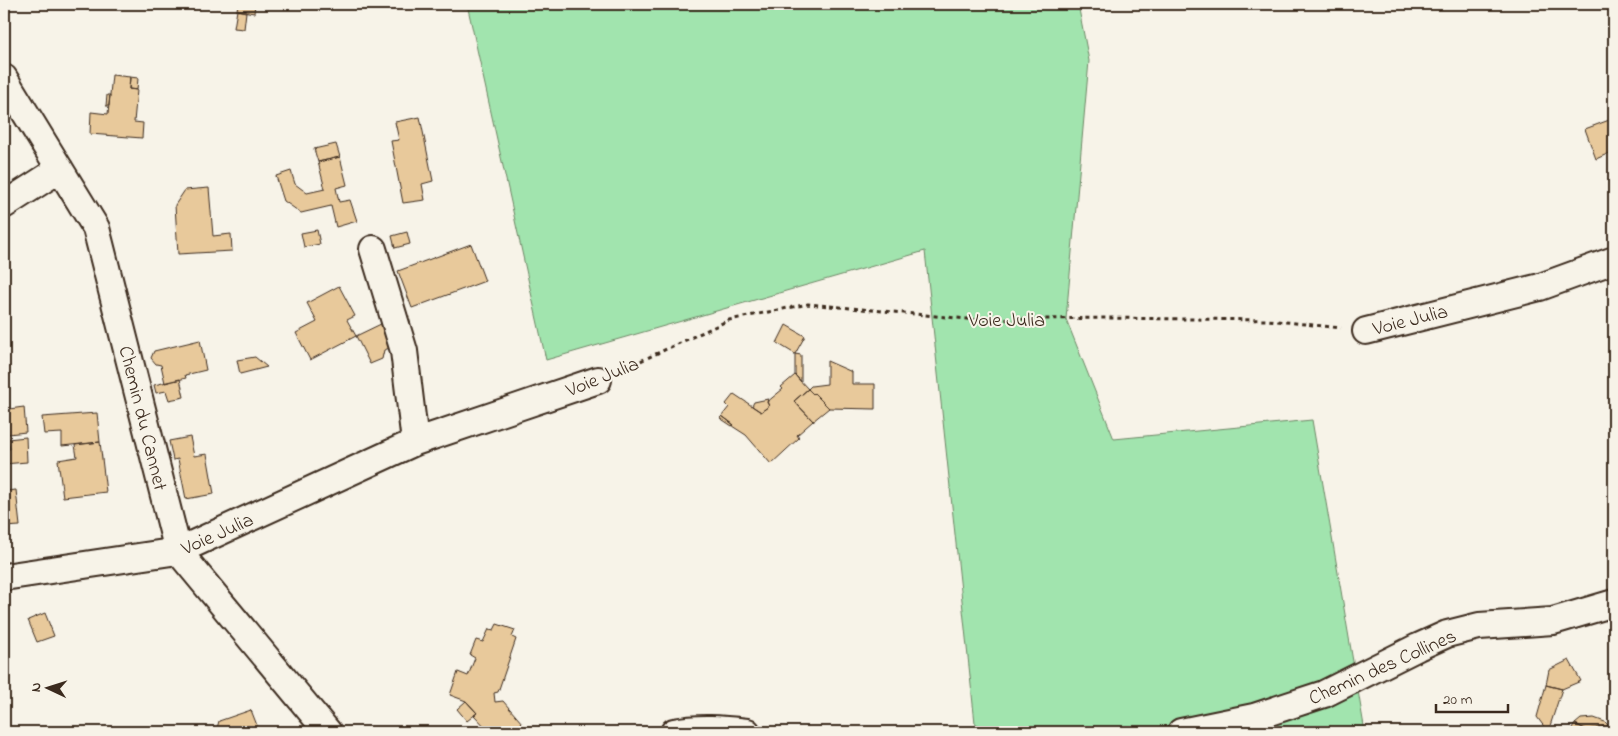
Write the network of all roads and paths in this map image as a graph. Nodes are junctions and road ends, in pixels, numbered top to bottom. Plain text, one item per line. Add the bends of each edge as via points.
1 (4, 78) edge
2 (60, 169) junction
3 (4, 205) edge
4 (373, 249) dead end
5 (1614, 260) edge
6 (1366, 331) joint
7 (598, 380) joint
8 (416, 442) junction
9 (178, 551) junction
10 (4, 577) edge
11 (1614, 603) edge
12 (328, 732) edge
13 (674, 732) edge
14 (747, 732) edge
15 (1181, 732) edge

1 - 2 street, Chemin du Cannet
2 - 3 street
2 - 9 street, Chemin du Cannet via 96,228
4 - 8 street via 404,351
5 - 6 street, Voie Julia via 1540,287
6 - 7 path, Voie Julia via 1268,320 978,320 808,304 729,320
7 - 8 street, Voie Julia
8 - 9 street, Voie Julia
9 - 10 street, Voie Julia
9 - 12 street, Chemin du Cannet
11 - 15 street, Chemin des Collines via 1553,621 1479,626 1447,634 1324,694 1254,717
13 - 14 street via 695,728

